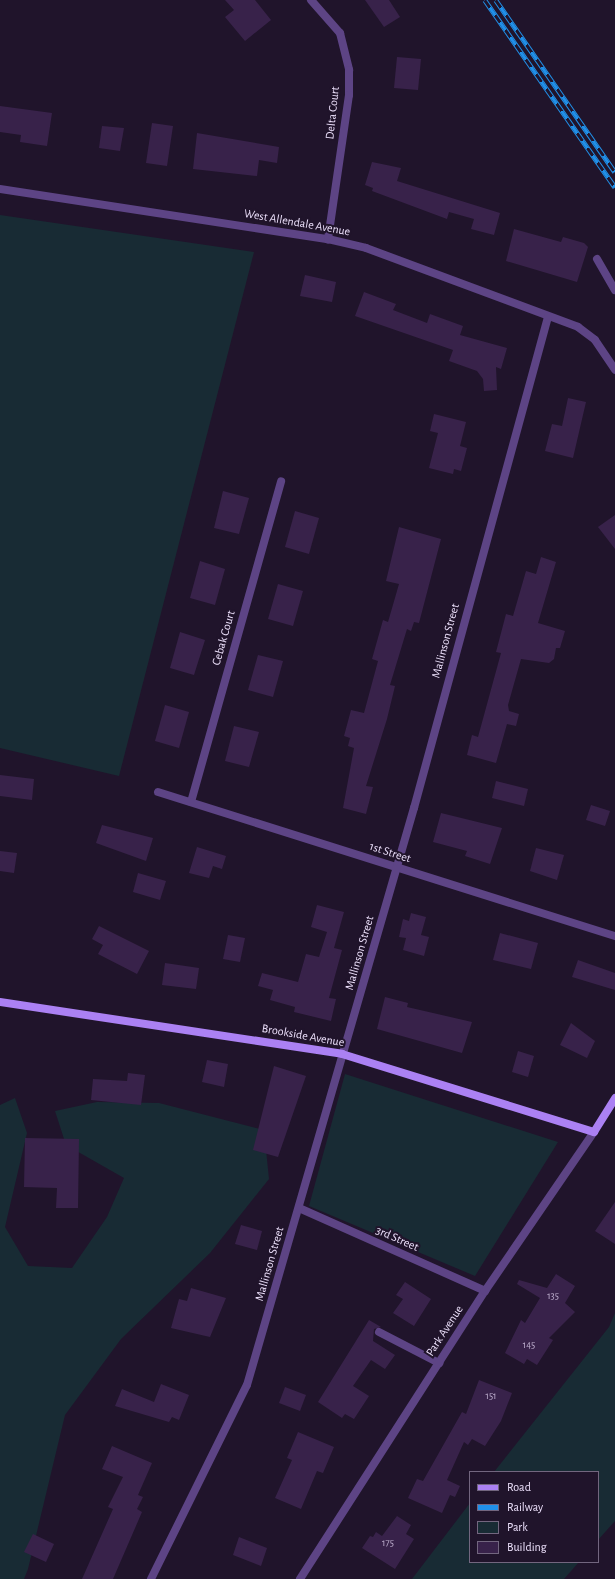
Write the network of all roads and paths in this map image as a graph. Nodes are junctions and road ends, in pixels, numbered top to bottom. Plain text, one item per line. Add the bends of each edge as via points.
1 (311, 0) edge
2 (0, 189) edge
3 (328, 239) junction
4 (597, 259) dead end
5 (615, 290) edge
6 (548, 317) junction
7 (614, 368) edge
8 (281, 481) dead end
9 (158, 792) dead end
10 (191, 802) junction
11 (396, 868) junction
12 (615, 936) edge
13 (0, 1002) edge
14 (342, 1054) junction
15 (615, 1098) edge
16 (594, 1132) junction
17 (299, 1208) junction
18 (485, 1291) junction
19 (379, 1332) dead end
20 (439, 1363) junction
21 (151, 1579) edge
22 (300, 1579) edge

1 - 3 street, Delta Court via 340,34 349,70 349,95
2 - 3 street, West Allendale Avenue
3 - 6 street, West Allendale Avenue via 366,248
4 - 5 street
6 - 7 street, West Allendale Avenue via 578,326 595,340
6 - 11 street, Mallinson Street
8 - 10 street, Cebak Court
9 - 10 street, 1st Street
10 - 11 street, 1st Street
11 - 12 street, 1st Street
11 - 14 street, Mallinson Street
13 - 14 main road, Brookside Avenue
14 - 16 main road, Brookside Avenue
14 - 17 street, Mallinson Street
15 - 16 main road, Park Avenue
16 - 18 street, Park Avenue
17 - 18 street, 3rd Street
17 - 21 street, Mallinson Street via 247,1385
18 - 20 street, Park Avenue
19 - 20 street
20 - 22 street, Park Avenue

